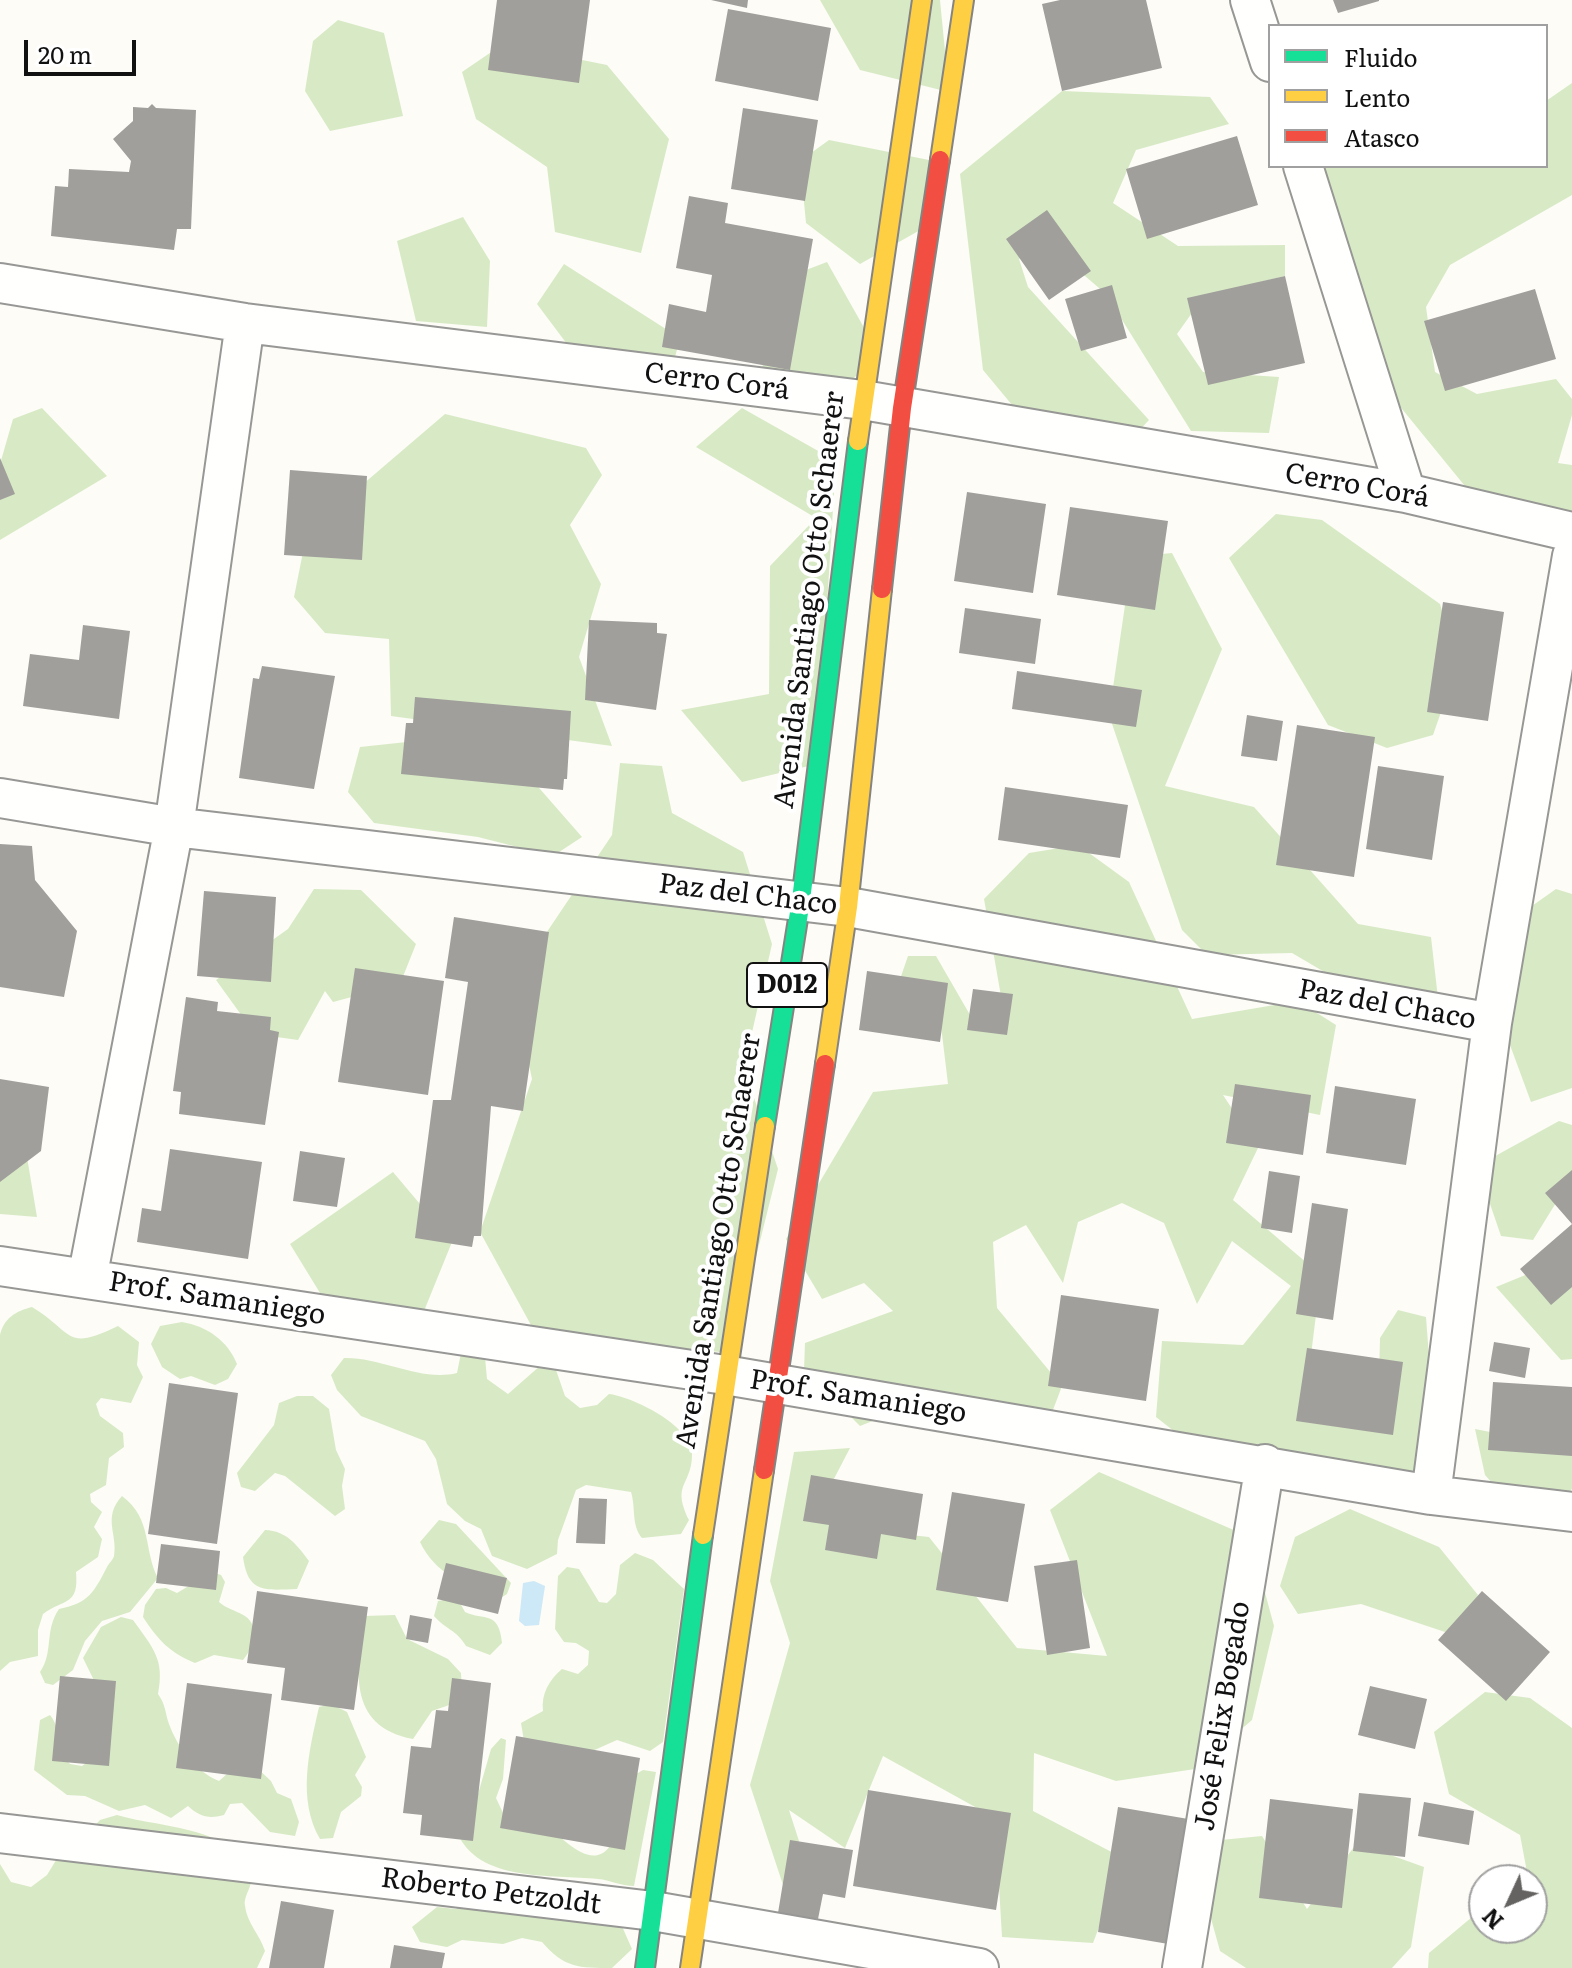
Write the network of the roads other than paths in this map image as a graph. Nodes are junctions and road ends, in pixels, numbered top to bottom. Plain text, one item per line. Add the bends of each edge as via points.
1 (922, 0) edge
2 (964, 0) edge
3 (1250, 0) edge
4 (1268, 56) edge
5 (1304, 168) edge
6 (0, 283) edge
7 (245, 323) junction
8 (863, 400) junction
9 (902, 408) junction
10 (1406, 493) junction
11 (1572, 532) edge
12 (1572, 556) edge
13 (0, 798) edge
14 (174, 827) junction
15 (801, 900) junction
16 (848, 907) junction
17 (1492, 1023) junction
18 (0, 1266) edge
19 (87, 1279) junction
20 (725, 1375) junction
21 (775, 1383) junction
22 (1265, 1464) junction
23 (1431, 1495) junction
24 (1572, 1512) edge
25 (0, 1833) edge
26 (653, 1911) junction
27 (697, 1918) junction
28 (645, 1968) edge
29 (690, 1968) edge
30 (979, 1968) edge
31 (1182, 1968) edge

1 - 8 main road, Avenida Santiago Otto Schaerer / D012
2 - 9 main road, D012
3 - 4 street
5 - 10 street
6 - 7 street, Cerro Corá
7 - 8 street, Cerro Corá
7 - 14 street
8 - 9 street, Cerro Corá
8 - 15 main road, Avenida Santiago Otto Schaerer / D012
9 - 10 street, Cerro Corá
9 - 16 main road, D012
10 - 11 street, Cerro Corá
12 - 17 street
13 - 14 street, Paz del Chaco
14 - 15 street, Paz del Chaco
14 - 19 street
15 - 16 street, Paz del Chaco
15 - 20 main road, Avenida Santiago Otto Schaerer / D012
16 - 17 street, Paz del Chaco
16 - 21 main road, D012
17 - 23 street
18 - 19 street, Prof. Samaniego
19 - 20 street, Prof. Samaniego
20 - 21 street, Prof. Samaniego
20 - 26 main road, Avenida Santiago Otto Schaerer / D012
21 - 22 street, Prof. Samaniego
21 - 27 main road, D012
22 - 23 street, Prof. Samaniego
22 - 31 street, José Felix Bogado
23 - 24 street, Prof. Samaniego
25 - 26 street, Roberto Petzoldt
26 - 27 street, Roberto Petzoldt
26 - 28 main road, Avenida Santiago Otto Schaerer / D012
27 - 29 main road, D012
27 - 30 street, Roberto Petzoldt

